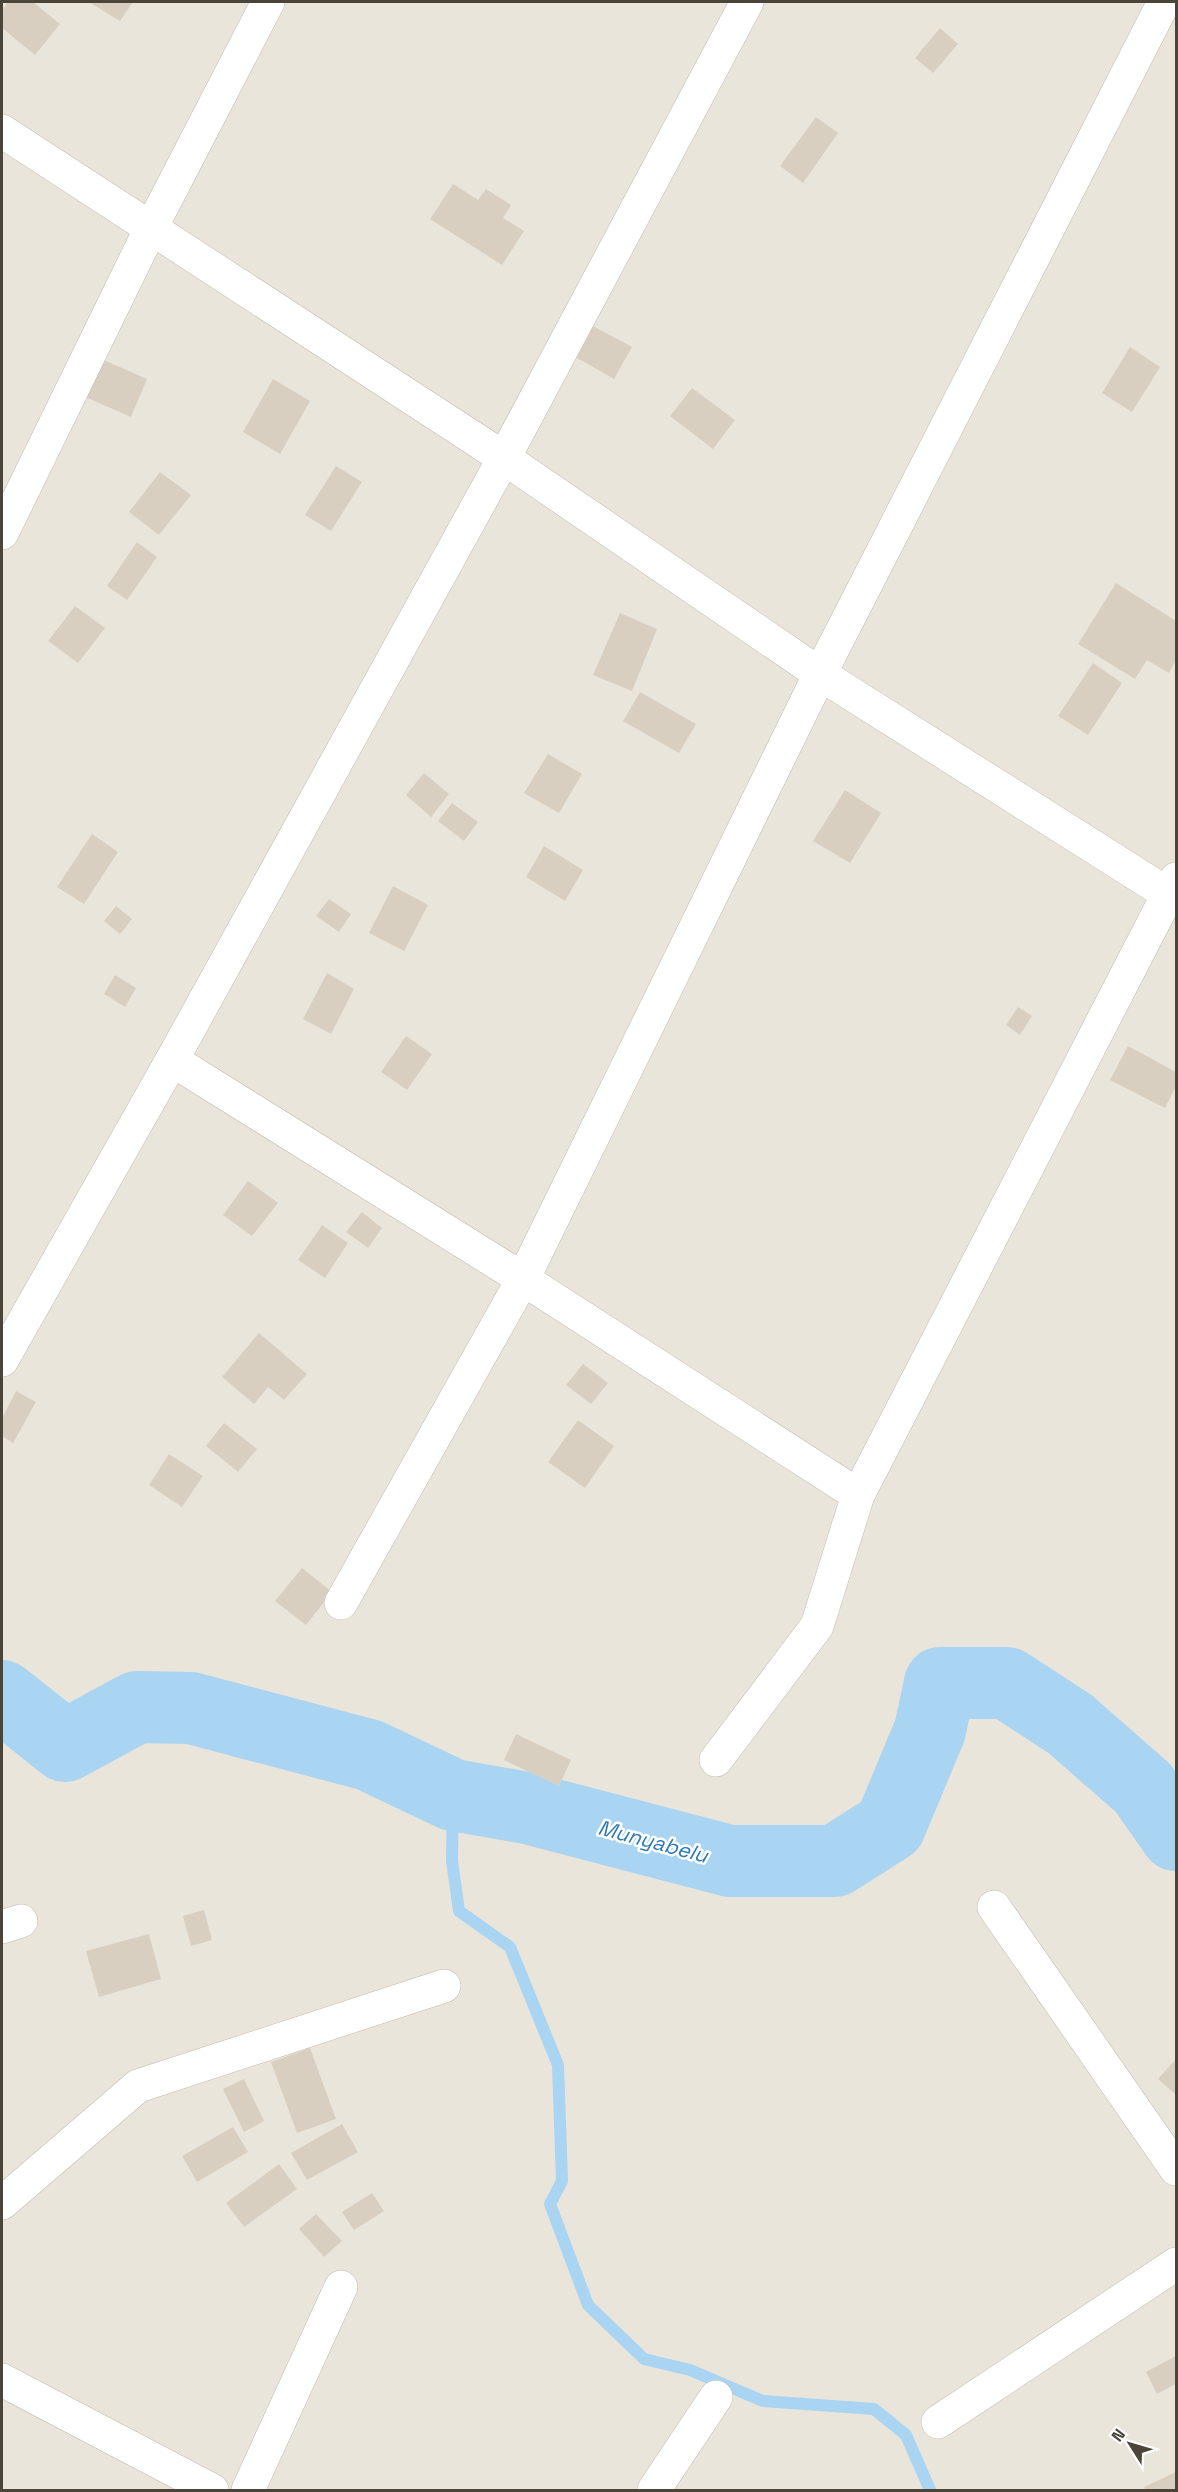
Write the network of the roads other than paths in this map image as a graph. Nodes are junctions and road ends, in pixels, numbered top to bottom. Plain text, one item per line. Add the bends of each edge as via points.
1 (268, 2) edge
2 (747, 2) edge
3 (1164, 2) edge
4 (2, 131) edge
5 (151, 228) junction
6 (504, 458) junction
7 (2, 533) edge
8 (820, 674) junction
9 (1174, 890) edge
10 (172, 1060) junction
11 (523, 1280) junction
12 (2, 1360) edge
13 (858, 1495) junction
14 (340, 1603) dead end
15 (716, 1760) dead end
16 (993, 1907) dead end
17 (444, 1986) dead end
18 (1176, 2169) edge
19 (2, 2204) edge
20 (1176, 2264) edge
21 (341, 2287) dead end
22 (2, 2380) edge
23 (716, 2397) dead end
24 (938, 2422) dead end
25 (212, 2490) edge
26 (248, 2490) edge
27 (654, 2490) edge

1 - 5 street
2 - 6 street
3 - 8 street
4 - 5 street
5 - 6 street
5 - 7 street
6 - 8 street
6 - 10 street
8 - 9 street
8 - 11 street
9 - 13 street
10 - 11 street
10 - 12 street
11 - 13 street
11 - 14 street
13 - 15 street via 817,1626
16 - 18 street
17 - 19 street via 138,2086
20 - 24 street
21 - 26 street
22 - 25 street
23 - 27 street

